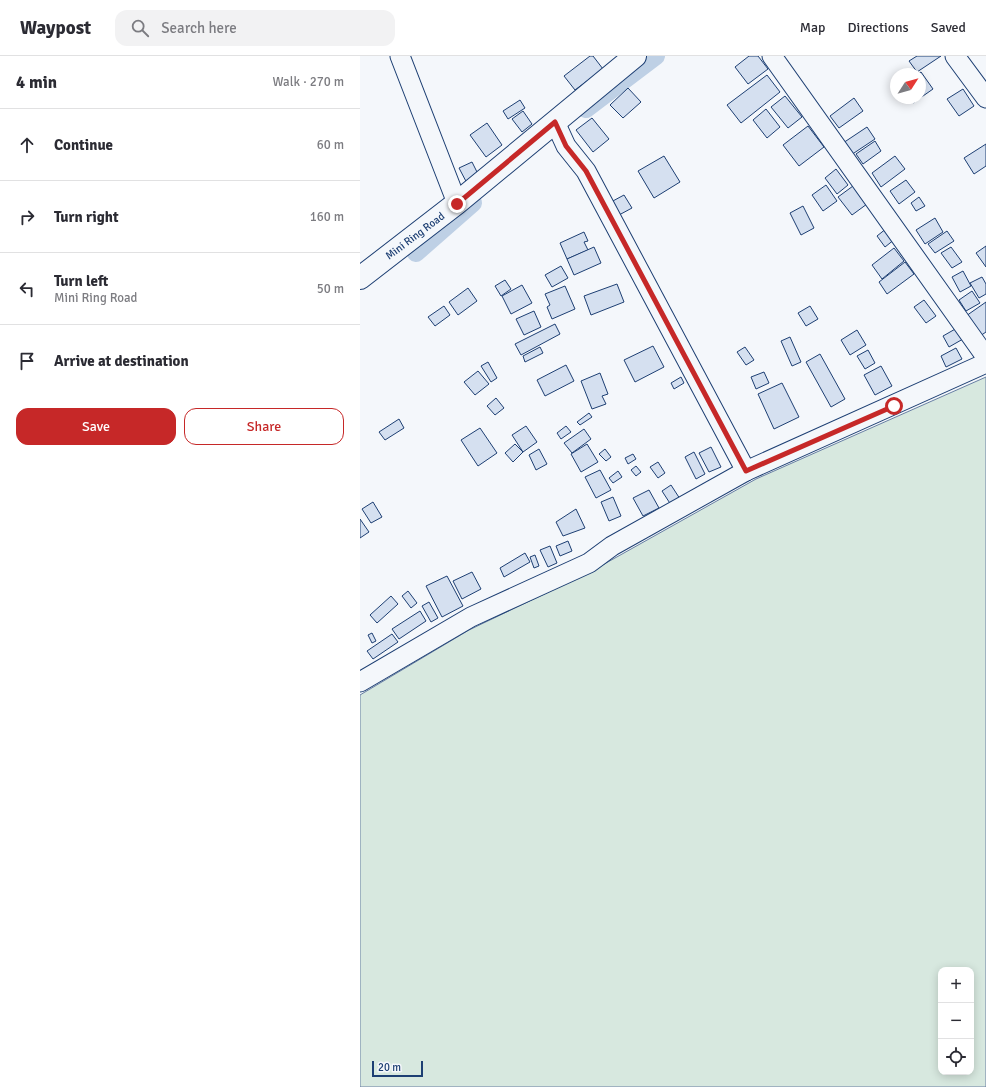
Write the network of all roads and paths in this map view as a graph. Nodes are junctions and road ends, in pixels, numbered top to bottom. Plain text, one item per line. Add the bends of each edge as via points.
1 (400, 56) edge
2 (635, 56) edge
3 (772, 56) edge
4 (955, 56) edge
5 (986, 98) edge
6 (555, 122) junction
7 (457, 204) junction
8 (360, 278) edge
9 (986, 357) edge
10 (986, 363) edge
11 (746, 471) junction
12 (360, 682) edge

1 - 7 street
2 - 6 main road, Mini Ring Road
3 - 9 street
4 - 5 street
6 - 7 main road, Mini Ring Road
6 - 11 street via 566,146 586,171
7 - 8 main road, Mini Ring Road
10 - 11 street
11 - 12 street via 663,520 612,546 589,563 471,617

